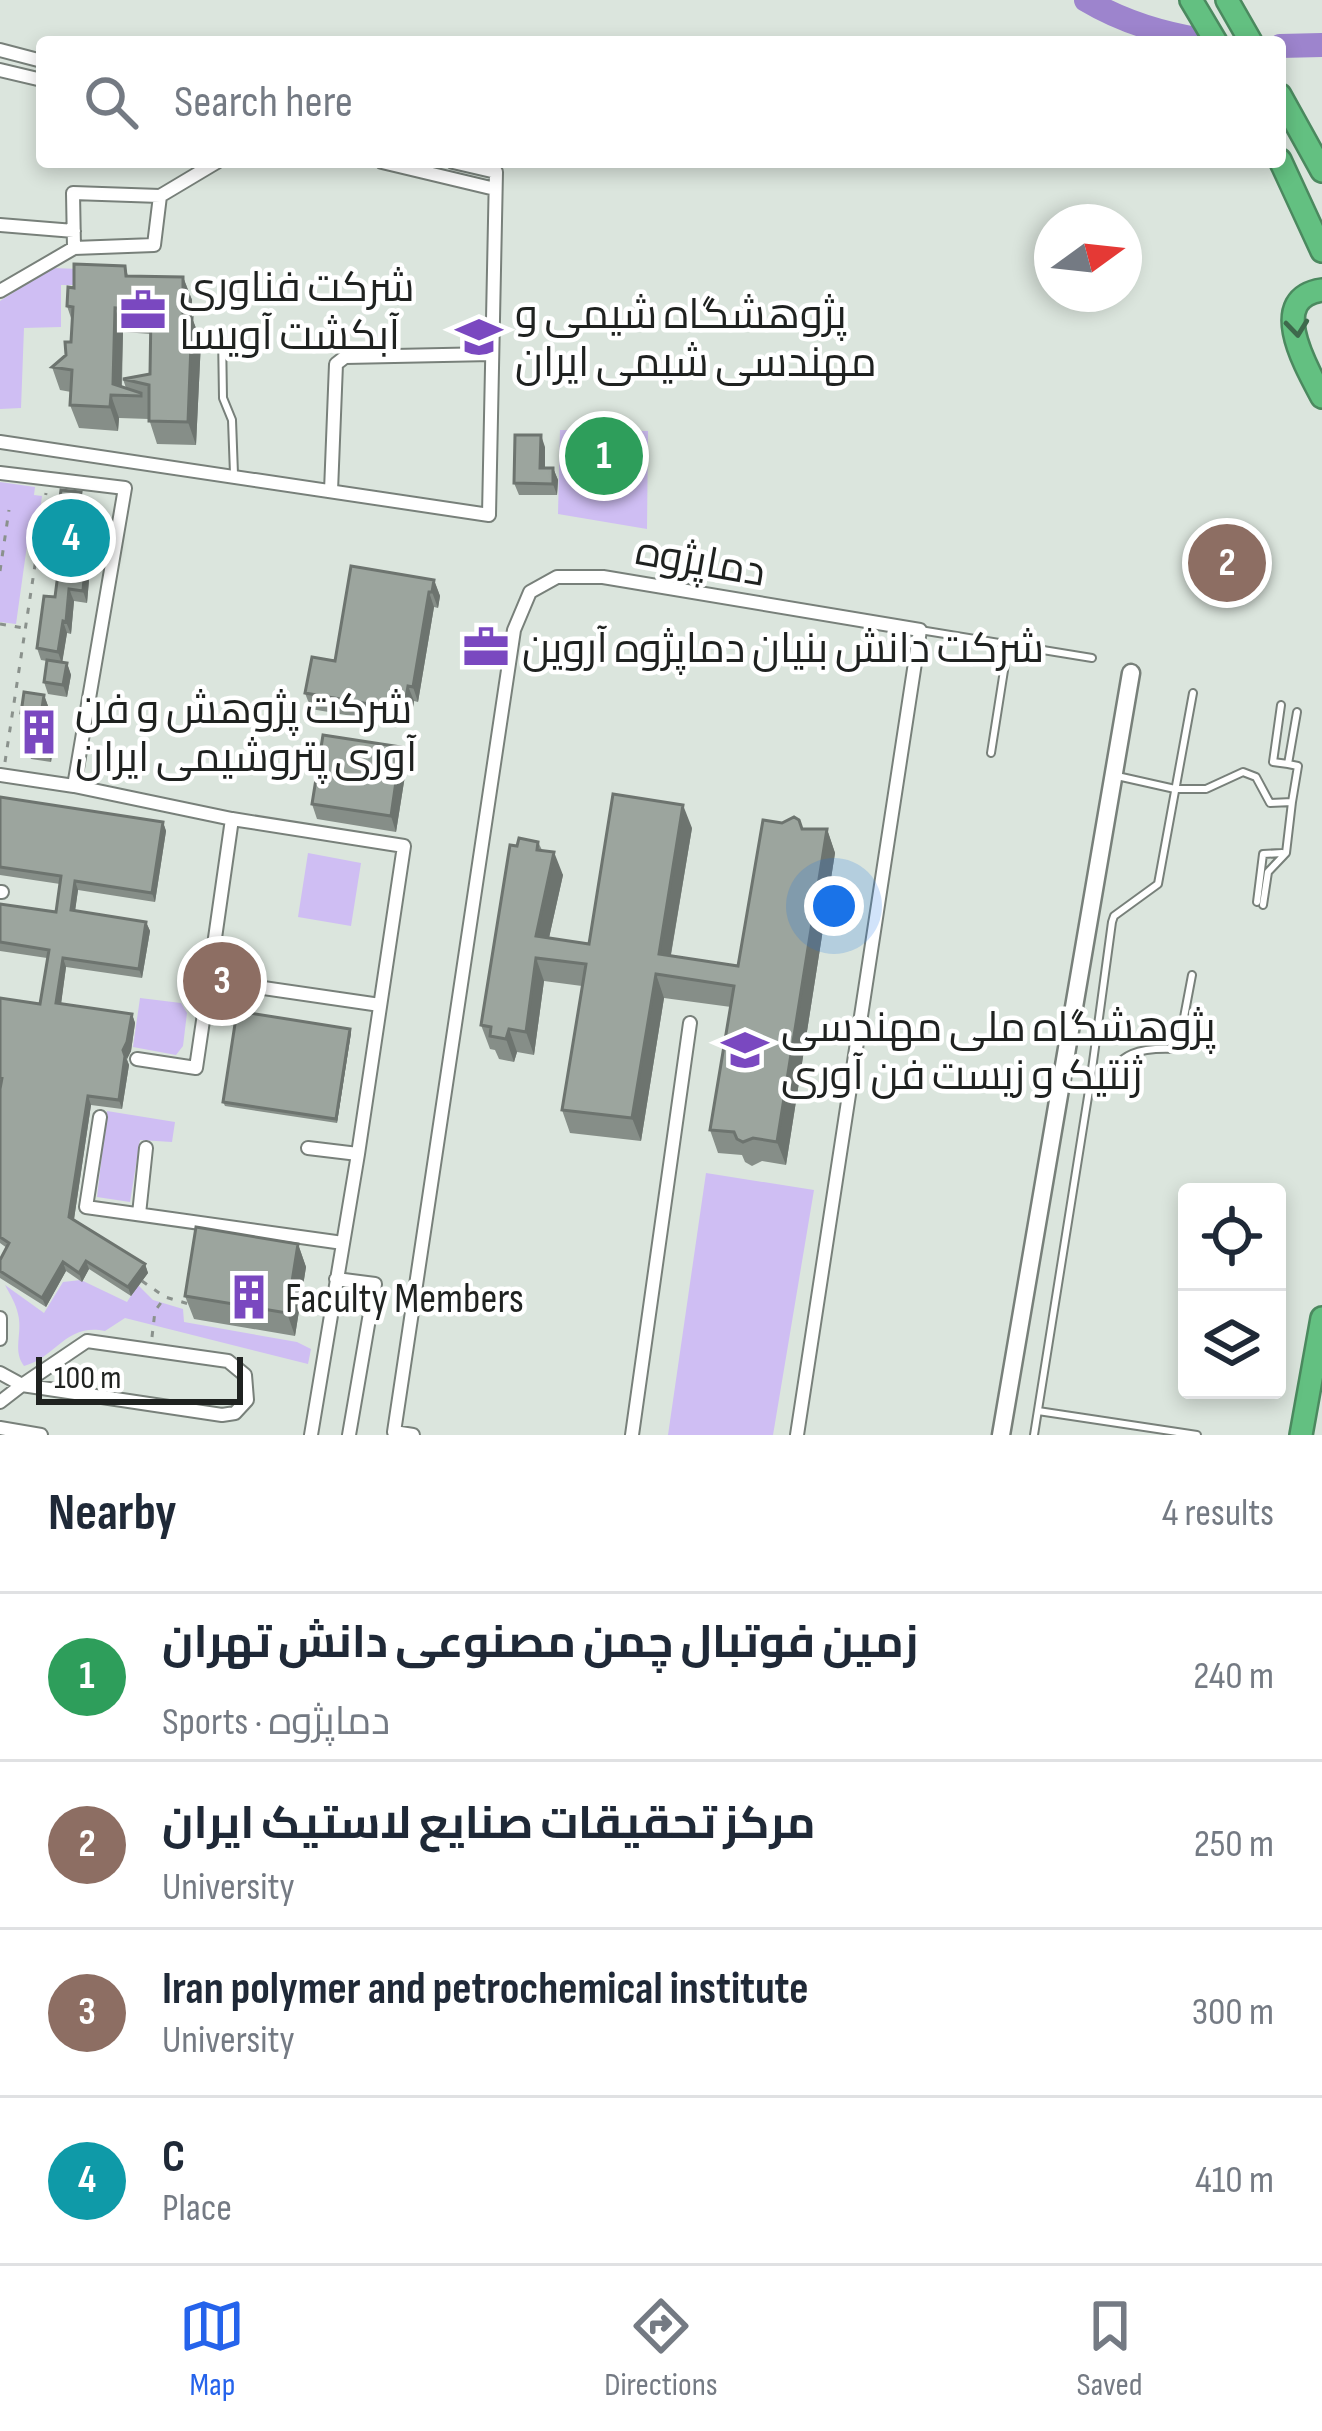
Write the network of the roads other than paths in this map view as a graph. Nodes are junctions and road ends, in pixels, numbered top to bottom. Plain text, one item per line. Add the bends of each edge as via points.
1 (1191, 0) edge
2 (1227, 0) edge
3 (1212, 36) edge
4 (1248, 36) edge
5 (0, 50) edge
6 (36, 59) edge
7 (0, 70) edge
8 (36, 79) edge
9 (1286, 106) edge
10 (207, 168) edge
11 (406, 168) edge
12 (479, 168) edge
13 (1284, 168) edge
14 (1322, 172) edge
15 (495, 190) junction
16 (160, 196) junction
17 (0, 225) edge
18 (74, 231) junction
19 (74, 248) junction
20 (1322, 251) edge
21 (1322, 290) edge
22 (0, 291) edge
23 (222, 335) dead end
24 (492, 355) junction
25 (1322, 397) edge
26 (0, 442) edge
27 (0, 473) edge
28 (234, 477) junction
29 (331, 491) junction
30 (920, 630) junction
31 (1008, 644) junction
32 (1092, 658) dead end
33 (1131, 673) dead end
34 (1193, 693) dead end
35 (1280, 705) dead end
36 (1297, 712) dead end
37 (991, 753) dead end
38 (1288, 764) junction
39 (1, 775) edge
40 (1114, 776) junction
41 (74, 786) junction
42 (1175, 789) junction
43 (1292, 802) junction
44 (232, 819) junction
45 (1286, 853) junction
46 (1192, 975) dead end
47 (209, 980) junction
48 (380, 1005) junction
49 (690, 1022) dead end
50 (137, 1059) dead end
51 (1090, 1084) junction
52 (100, 1117) dead end
53 (146, 1148) dead end
54 (308, 1148) dead end
55 (358, 1154) junction
56 (140, 1214) junction
57 (343, 1244) junction
58 (336, 1280) junction
59 (0, 1318) edge
60 (1322, 1318) edge
61 (0, 1339) edge
62 (0, 1373) edge
63 (22, 1385) junction
64 (0, 1402) edge
65 (1038, 1411) junction
66 (0, 1429) edge
67 (394, 1433) edge
68 (41, 1435) edge
69 (311, 1435) edge
70 (350, 1435) edge
71 (413, 1435) edge
72 (632, 1435) edge
73 (797, 1435) edge
74 (1001, 1435) edge
75 (1034, 1435) edge
76 (1196, 1435) edge
77 (1301, 1435) edge

1 - 3 highway
2 - 4 highway
5 - 6 street
7 - 8 street
9 - 14 highway
10 - 16 street
11 - 15 street
12 - 15 street via 496,172
13 - 20 highway
15 - 24 street
16 - 18 street via 73,194
16 - 19 street via 154,245
17 - 18 street
18 - 19 street
19 - 22 street
21 -> 25 highway via 1304,294 1292,319
23 - 28 lane
24 - 29 street via 345,357 336,364
24 - 29 street via 489,515
26 - 28 street
27 - 41 street via 125,488
28 - 29 street
30 - 31 lane
30 - 67 street, دماپژوه via 603,577 557,577 530,592 514,630
30 - 73 street
31 - 32 lane
31 - 37 lane
33 - 40 street
34 - 42 lane
35 - 38 lane via 1273,762
36 - 38 lane
38 - 43 lane via 1298,766
39 - 41 street
40 - 42 lane
40 - 74 street
41 - 44 street
42 - 43 lane via 1206,789 1243,772 1256,777 1270,803
42 - 51 lane via 1158,884 1114,916
43 - 45 lane
44 - 47 street
44 - 48 street via 404,846
45 - 45 lane via 1263,854 1260,903 1268,872
46 - 51 lane via 1178,1049 1127,1055 1102,1088
47 - 48 street
47 - 50 street via 196,1068
48 - 55 street
49 - 72 street
51 - 65 lane
52 - 56 street via 86,1207
53 - 56 street
54 - 55 street
55 - 57 street
56 - 57 street
57 - 58 street
58 - 69 street
58 - 70 street via 375,1284
59 - 61 street
60 - 77 highway
62 - 63 street
63 - 63 street via 222,1415 247,1400 245,1375 228,1361 87,1341
63 - 64 street
65 - 75 lane
65 - 76 lane
66 - 68 street
67 - 71 street, دماپژوه

